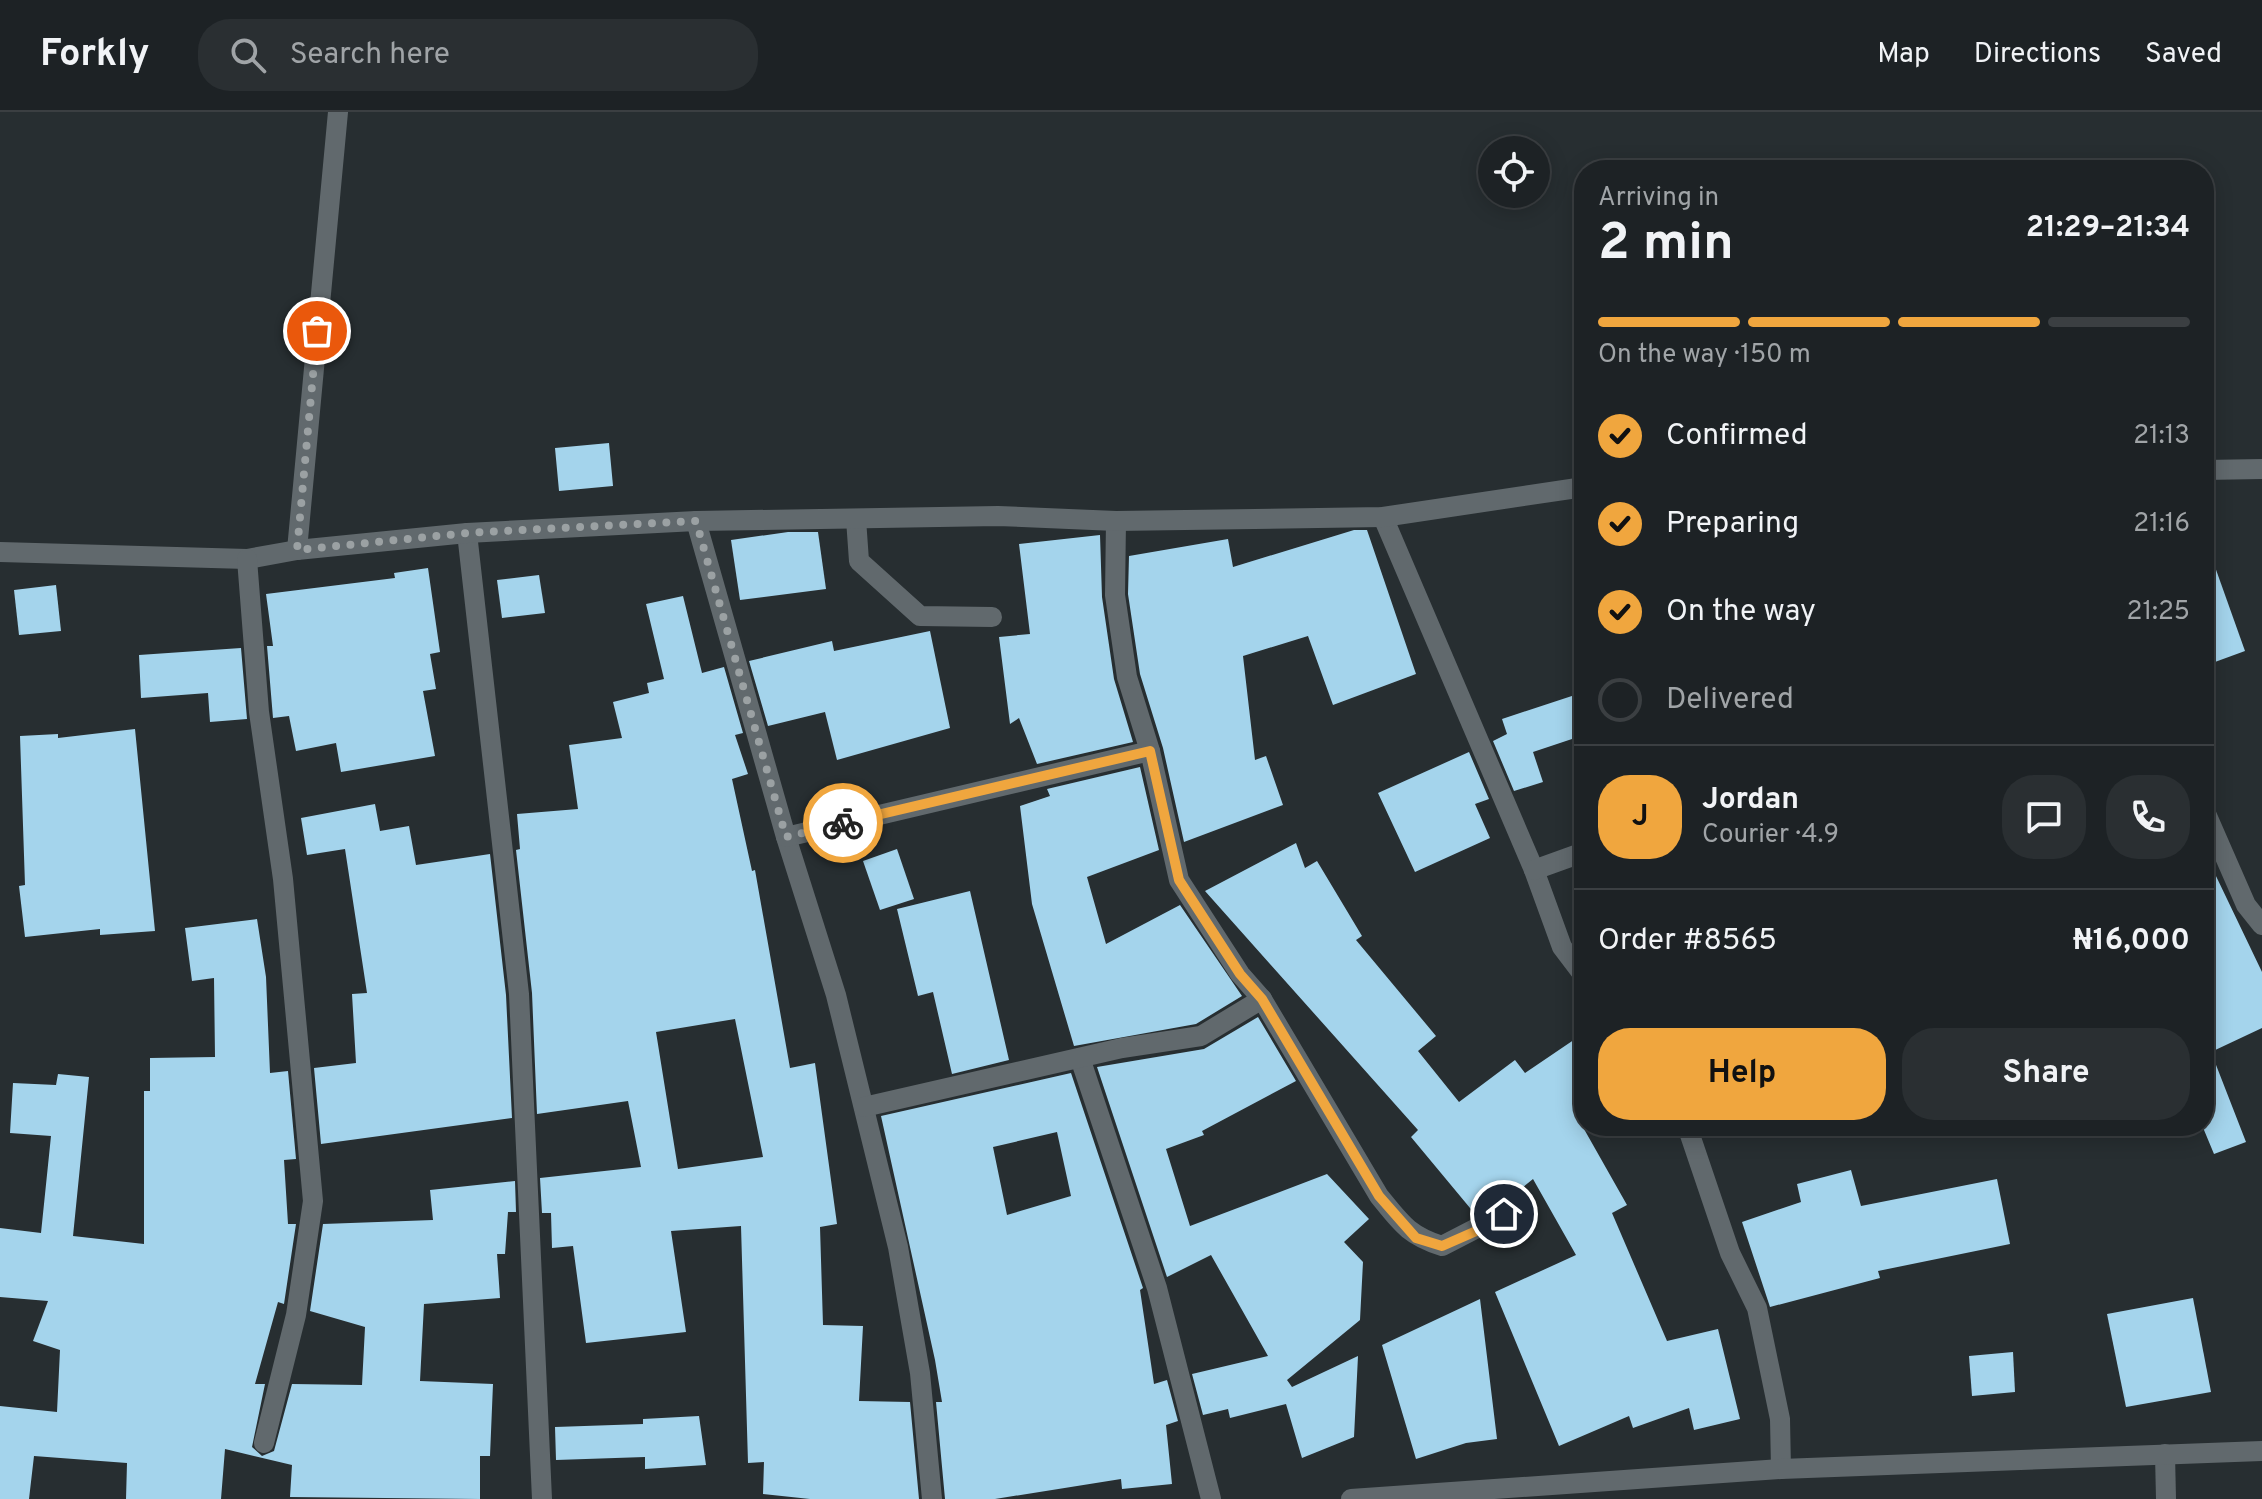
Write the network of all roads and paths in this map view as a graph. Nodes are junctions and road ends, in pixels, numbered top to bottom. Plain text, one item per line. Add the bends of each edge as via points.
1 (338, 112) edge
2 (2262, 469) edge
3 (2214, 470) edge
4 (1574, 488) edge
5 (1383, 517) junction
6 (856, 519) junction
7 (696, 521) junction
8 (1116, 521) junction
9 (467, 533) junction
10 (297, 550) junction
11 (0, 552) edge
12 (247, 559) junction
13 (992, 617) dead end
14 (1150, 751) junction
15 (2214, 832) edge
16 (786, 837) junction
17 (1574, 856) edge
18 (1534, 870) junction
19 (2262, 925) edge
20 (1574, 963) edge
21 (1262, 999) junction
22 (1080, 1058) junction
23 (864, 1107) junction
24 (1690, 1136) edge
25 (1504, 1214) dead end
26 (264, 1443) dead end
27 (2262, 1451) edge
28 (2165, 1454) junction
29 (1781, 1469) junction
30 (1405, 1497) edge
31 (542, 1499) edge
32 (932, 1499) edge
33 (1211, 1499) edge
34 (1351, 1499) edge
35 (2166, 1499) edge

1 - 10 street
2 - 3 street
4 - 5 street
5 - 8 street
5 - 18 street
6 - 7 street
6 - 8 street via 998,516
6 - 13 street via 859,561 920,616
7 - 9 street
7 - 16 street
8 - 14 street via 1115,595 1127,677
9 - 10 street
9 - 31 street via 519,994
10 - 12 street
11 - 12 street
12 - 26 street via 313,1201 296,1315
14 - 16 street
14 - 21 street via 1179,880
15 - 19 street via 2246,905
16 - 23 street via 836,995
17 - 18 street
18 - 20 street via 1562,947
21 - 22 street via 1201,1036
21 - 25 street via 1379,1196 1416,1238 1442,1246
22 - 23 street
22 - 33 street via 1157,1288
23 - 32 street via 920,1373
24 - 29 street via 1726,1243 1757,1308 1780,1419
27 - 28 street
28 - 29 street
28 - 35 street
29 - 30 street
30 - 34 street

